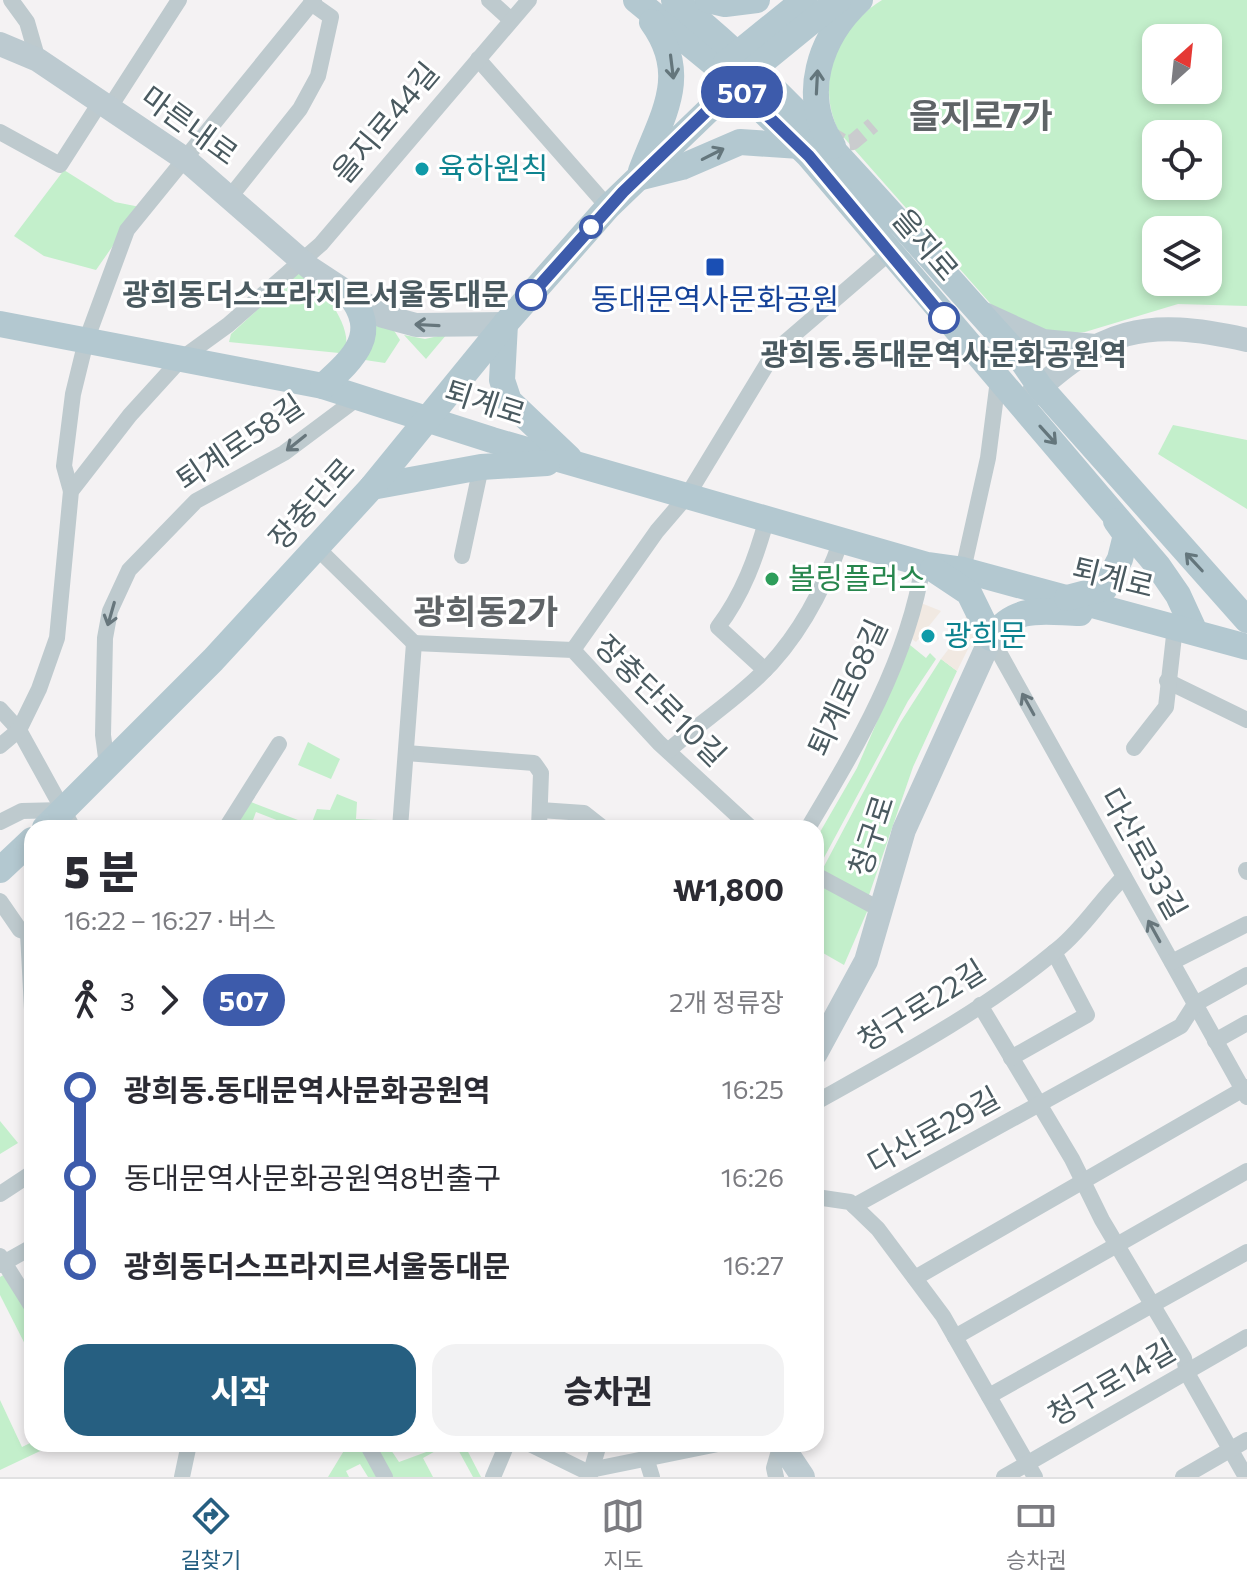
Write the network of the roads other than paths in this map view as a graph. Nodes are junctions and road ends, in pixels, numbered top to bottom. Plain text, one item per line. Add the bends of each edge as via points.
1 (11, 0) edge
2 (179, 0) edge
3 (489, 0) edge
4 (529, 0) edge
5 (636, 0) edge
6 (674, 0) edge
7 (708, 0) edge
8 (757, 0) edge
9 (804, 0) edge
10 (838, 0) edge
11 (860, 0) edge
12 (307, 3) edge
13 (511, 20) junction
14 (0, 44) edge
15 (478, 59) junction
16 (38, 60) junction
17 (736, 68) junction
18 (105, 104) junction
19 (0, 132) edge
20 (800, 146) junction
21 (185, 159) junction
22 (639, 178) junction
23 (855, 178) junction
24 (230, 197) junction
25 (608, 207) junction
26 (889, 253) junction
27 (302, 260) junction
28 (349, 294) junction
29 (977, 310) junction
30 (0, 324) edge
31 (505, 324) junction
32 (1247, 340) edge
33 (86, 341) junction
34 (1095, 346) junction
35 (181, 359) junction
36 (998, 380) junction
37 (323, 386) junction
38 (1040, 387) junction
39 (359, 397) junction
40 (1021, 405) junction
41 (429, 418) junction
42 (574, 463) junction
43 (481, 467) junction
44 (1081, 472) junction
45 (372, 487) junction
46 (71, 491) junction
47 (687, 496) junction
48 (767, 518) junction
49 (842, 538) junction
50 (316, 547) junction
51 (462, 556) dead end
52 (925, 565) junction
53 (963, 570) junction
54 (1064, 599) junction
55 (1126, 615) junction
56 (1247, 620) edge
57 (1185, 630) junction
58 (991, 638) junction
59 (414, 643) junction
60 (1247, 647) edge
61 (573, 650) junction
62 (765, 670) junction
63 (1167, 681) junction
64 (0, 709) edge
65 (1247, 720) edge
66 (19, 730) junction
67 (279, 744) dead end
68 (0, 746) edge
69 (1134, 748) dead end
70 (668, 751) junction
71 (406, 753) junction
72 (107, 765) junction
73 (540, 810) junction
74 (54, 820) edge
75 (60, 820) edge
76 (63, 820) edge
77 (231, 820) edge
78 (401, 820) edge
79 (539, 820) edge
80 (593, 820) edge
81 (742, 820) edge
82 (812, 820) edge
83 (0, 822) edge
84 (24, 848) edge
85 (0, 870) edge
86 (1124, 877) junction
87 (824, 879) edge
88 (0, 901) edge
89 (881, 910) junction
90 (1247, 924) edge
91 (24, 931) edge
92 (1054, 952) junction
93 (1172, 962) junction
94 (1247, 975) edge
95 (1195, 1004) junction
96 (980, 1005) junction
97 (1247, 1023) edge
98 (824, 1038) edge
99 (1215, 1041) junction
100 (1011, 1058) junction
101 (1246, 1091) edge
102 (824, 1098) edge
103 (1041, 1107) junction
104 (1247, 1171) edge
105 (24, 1178) edge
106 (1084, 1182) junction
107 (0, 1194) edge
108 (824, 1198) edge
109 (854, 1206) junction
110 (1117, 1245) junction
111 (24, 1251) edge
112 (1247, 1252) edge
113 (1, 1262) edge
114 (915, 1278) junction
115 (24, 1295) edge
116 (1153, 1305) junction
117 (955, 1337) junction
118 (1247, 1337) edge
119 (1187, 1373) junction
120 (989, 1396) junction
121 (1247, 1440) edge
122 (1230, 1450) junction
123 (187, 1452) edge
124 (371, 1452) edge
125 (504, 1452) edge
126 (546, 1452) edge
127 (597, 1452) edge
128 (662, 1452) edge
129 (779, 1452) edge
130 (786, 1452) edge
131 (646, 1458) junction
132 (1031, 1470) edge
133 (590, 1473) edge
134 (182, 1477) edge
135 (385, 1477) edge
136 (493, 1477) edge
137 (652, 1477) edge
138 (776, 1477) edge
139 (803, 1477) edge
140 (1004, 1477) edge
141 (1183, 1477) edge
142 (1246, 1477) edge

1 - 16 street via 27,22
2 - 18 street, 마른내로
3 - 13 street
4 - 13 street, 을지로44길
5 - 17 main road, 을지로
5 -> 22 main road via 670,50 674,77
6 - 17 main road, 을지로
7 - 8 main road
9 - 17 main road, 장충단로
10 - 17 main road, 장충단로
23 -> 11 main road via 829,140 815,92 828,38
12 - 21 street
12 - 24 street, 마른내로 via 331,17 318,76 280,138
13 - 15 street, 을지로44길
14 - 16 main road, 마른내로
15 - 25 street
15 - 27 street, 을지로44길
16 - 18 main road, 마른내로
17 - 20 main road, 을지로
17 - 22 main road, 장충단로
17 - 23 main road, 을지로
18 - 19 street, 마른내로 via 60,165
18 - 21 main road, 마른내로
22 -> 20 main road via 682,167 740,142
20 - 26 main road, 을지로
21 - 24 main road, 마른내로
21 - 33 street via 127,230
22 - 25 main road, 장충단로
23 - 29 main road, 을지로
24 - 27 main road, 마른내로
25 - 31 main road, 장충단로
26 - 36 main road, 을지로
26 - 47 street via 775,351
27 - 28 main road, 마른내로
27 - 35 street
31 -> 28 main road, 마른내로 via 416,325 383,316
28 - 37 main road via 363,320 363,340 344,368
29 - 34 main road via 1029,336
29 - 38 main road, 을지로
30 - 33 main road, 퇴계로
31 - 41 main road, 장충단로
31 - 42 main road via 502,380 509,401
32 - 34 main road via 1156,327
33 - 35 main road, 퇴계로
33 - 46 street via 64,466
34 - 38 main road
35 - 37 main road, 퇴계로
35 - 46 street
36 - 40 main road, 을지로
36 - 53 street via 988,458
37 - 39 main road, 퇴계로
38 - 40 main road
56 -> 38 main road, 을지로
39 - 41 main road, 퇴계로
39 -> 72 street, 퇴계로58길 via 284,453 196,501 129,570 110,611 105,638
40 -> 44 main road, 을지로
41 - 42 main road, 퇴계로
41 - 45 main road, 장충단로
42 - 43 main road
42 - 47 main road, 퇴계로
43 - 45 main road
43 - 51 street
44 - 54 main road via 1126,535 1105,588
44 - 57 main road, 을지로 via 1178,595
45 - 50 main road, 장충단로
46 - 66 street via 57,638
47 - 48 main road, 퇴계로
47 - 61 street
48 - 49 main road, 퇴계로
48 - 62 street via 755,560 718,627
49 - 52 main road, 퇴계로
49 - 62 street via 805,619
50 - 59 street
50 - 72 main road, 장충단로
52 - 53 main road, 퇴계로
52 - 58 main road via 969,593
52 - 82 street, 퇴계로68길 via 885,688
53 - 54 main road, 퇴계로
54 - 55 main road, 퇴계로
55 - 57 main road, 퇴계로
55 - 58 main road via 1024,612 1003,621
57 - 60 main road, 퇴계로
57 - 63 street
86 -> 58 street, 다산로33길
58 - 89 main road, 청구로 via 904,830
59 - 61 street, 장충단로10길
59 - 71 street
61 - 70 street, 장충단로10길
62 - 70 street
63 - 65 street
63 - 69 street via 1166,707
64 - 66 street
66 - 68 street
66 - 75 street
67 - 77 street
70 - 81 street, 장충단로10길
71 - 73 street via 534,763 541,773
71 - 78 street
72 - 76 main road, 장충단로
73 - 79 street
73 - 80 street via 584,813
74 - 83 street via 22,811
84 - 85 main road
86 - 92 street, 청구로22길
93 -> 86 street, 다산로33길
87 - 89 street
88 - 91 street
89 - 98 main road, 청구로 via 866,961
90 - 93 street
92 - 96 street, 청구로22길
92 - 100 street via 1087,1015
93 - 95 street, 다산로33길
94 - 95 street, 다산로29길
95 - 99 street, 다산로33길
95 - 103 street, 다산로29길 via 1181,1026
96 - 100 street
96 - 102 street, 청구로22길
97 - 99 street
99 - 101 street, 다산로33길
100 - 103 street
101 - 106 street
103 - 106 street
103 - 109 street, 다산로29길
104 - 110 street
105 - 107 street
106 - 110 street
106 - 114 street
108 - 109 street, 다산로29길
109 - 114 street, 다산로29길
110 - 116 street
110 - 117 street
111 - 113 street
112 - 116 street
113 - 115 street
114 - 117 street, 다산로29길
116 - 119 street via 1184,1358
116 - 120 street
117 - 120 street, 다산로29길
118 - 119 street, 청구로14길
119 - 122 street
119 - 132 street, 청구로14길
120 - 132 street, 다산로29길
121 - 122 street
122 - 141 street
122 - 142 street
123 - 134 street
124 - 135 street
125 - 136 street
126 - 133 street
127 - 133 street
128 - 131 street
129 - 138 street
130 - 139 main road
131 - 133 street
131 - 137 street
132 - 140 street, 청구로14길

